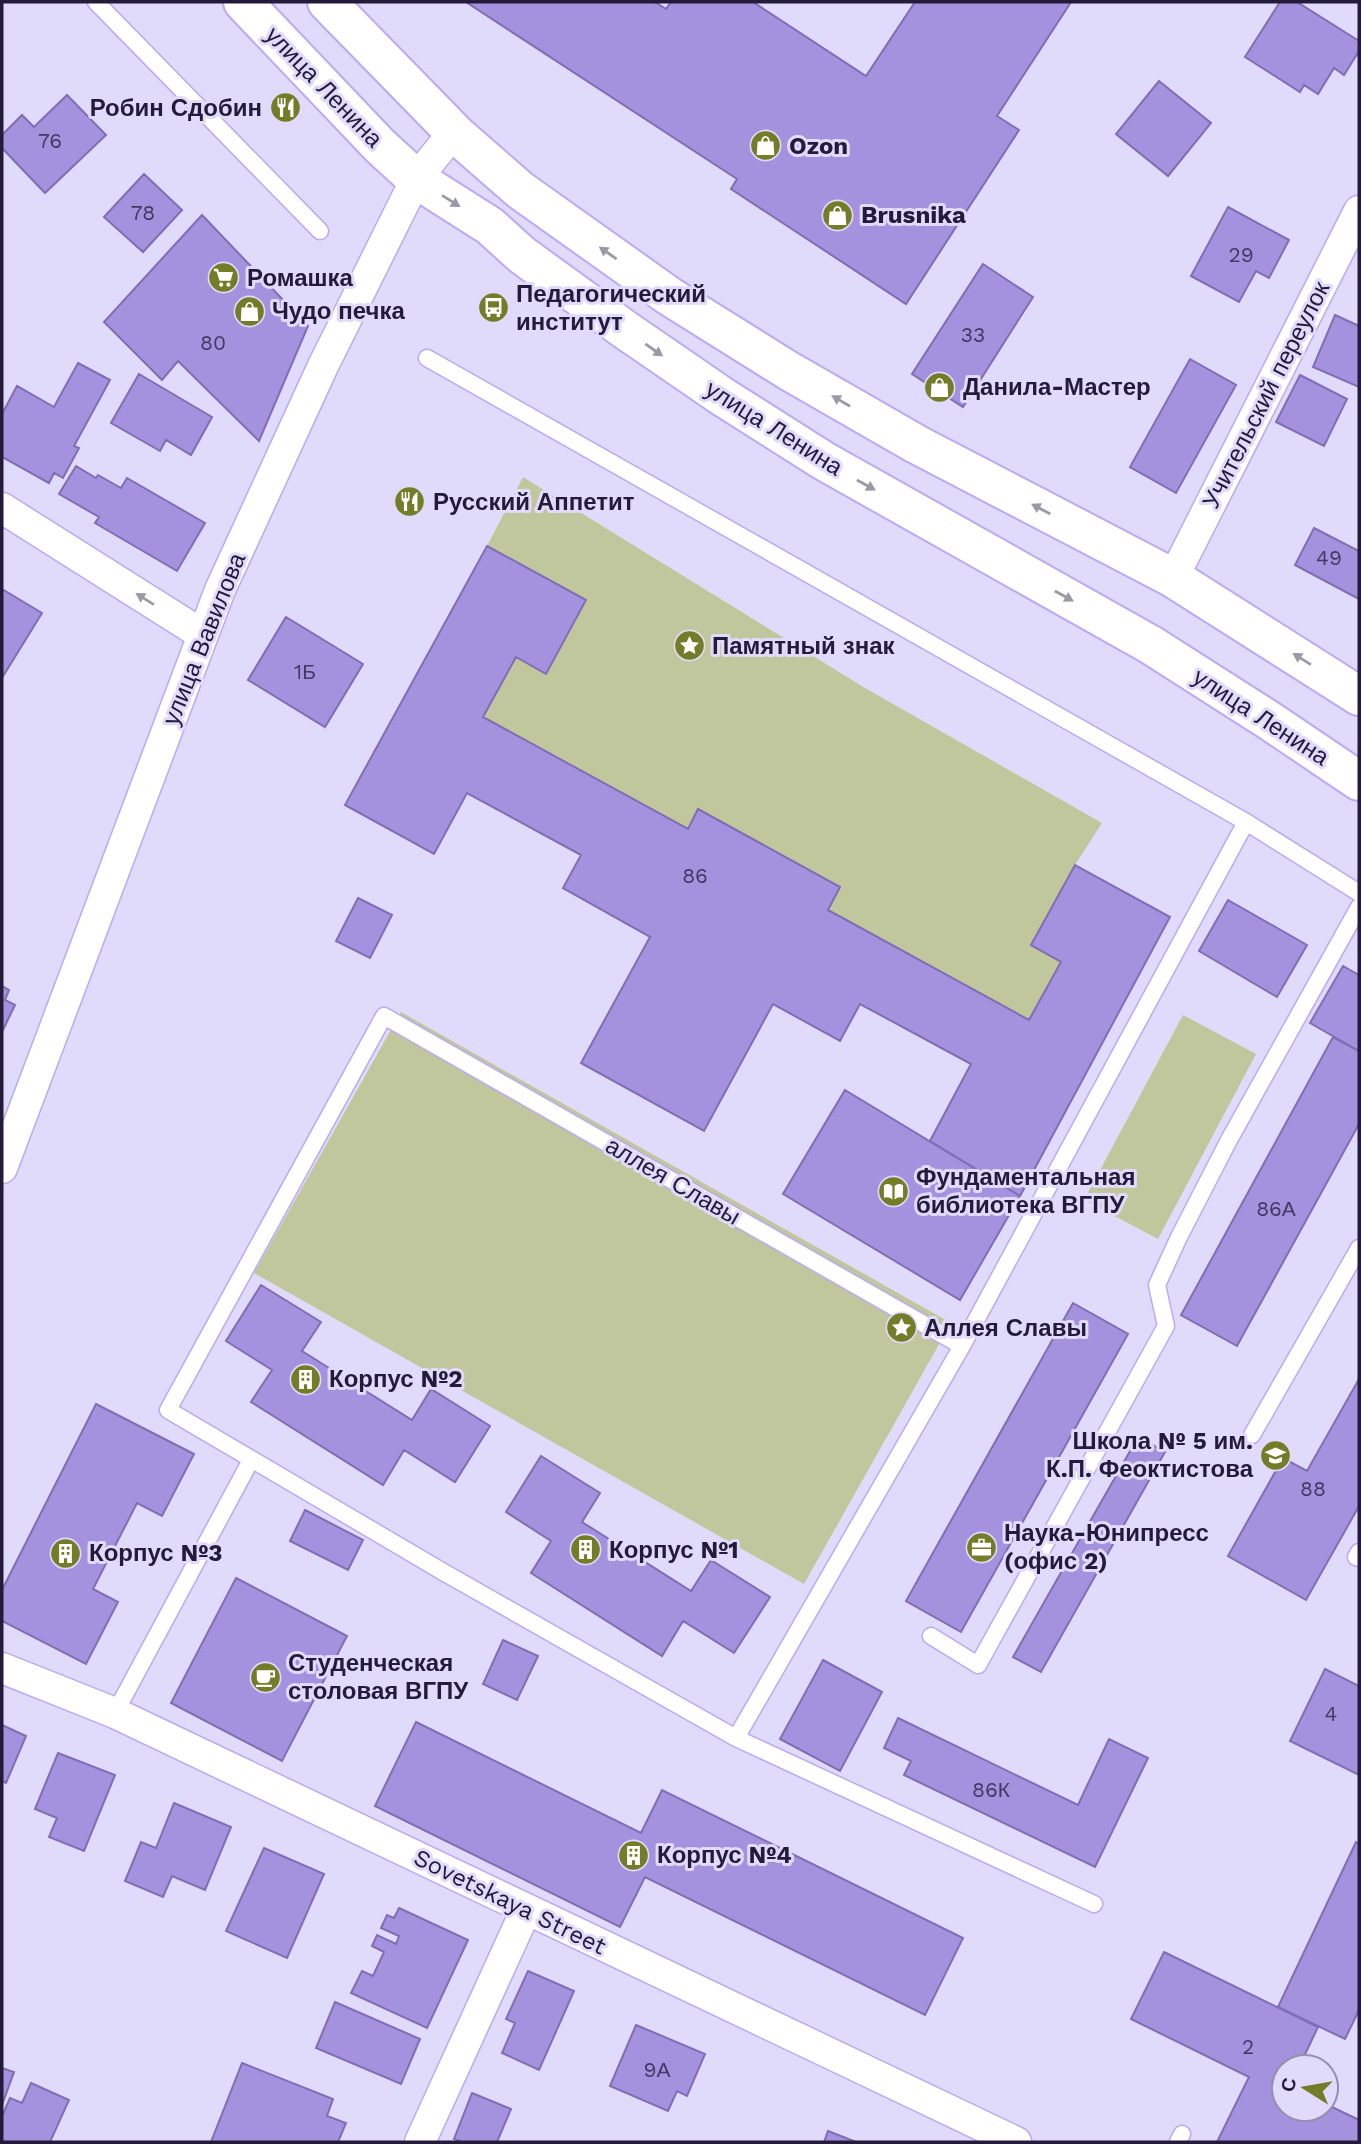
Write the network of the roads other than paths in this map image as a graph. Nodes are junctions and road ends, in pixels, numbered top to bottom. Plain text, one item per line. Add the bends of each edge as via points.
1 (96, 2) edge
2 (243, 2) edge
3 (327, 2) edge
4 (454, 132) junction
5 (416, 179) junction
6 (1359, 211) edge
7 (320, 231) dead end
8 (428, 358) dead end
9 (2, 508) edge
10 (1173, 578) junction
11 (203, 635) junction
12 (1359, 696) edge
13 (1359, 781) edge
14 (1246, 822) junction
15 (1359, 893) edge
16 (1359, 907) edge
17 (7, 1138) edge
18 (2, 1168) edge
19 (1359, 1248) edge
20 (962, 1346) junction
21 (1252, 1435) dead end
22 (251, 1460) junction
23 (1359, 1552) edge
24 (1359, 1558) edge
25 (931, 1636) dead end
26 (2, 1668) edge
27 (115, 1713) junction
28 (736, 1738) junction
29 (1094, 1904) dead end
30 (526, 1910) junction
31 (977, 2134) edge
32 (420, 2142) edge
33 (1016, 2142) edge

1 - 7 lane
2 - 5 main road, улица Ленина
3 - 4 main road
4 - 5 street, улица Вавилова
10 -> 4 main road via 916,444 789,371 669,296 520,190
5 - 11 street, улица Вавилова via 323,366
5 -> 13 main road, улица Ленина via 490,226 542,270 723,397 824,461 1151,645
6 - 10 street, Учительский переулок
8 - 14 lane
11 -> 9 street
12 -> 10 main road
11 - 17 street, улица Вавилова
14 - 15 lane
14 - 20 lane
16 - 25 lane via 1242,1116 1157,1285 1167,1326 978,1665
17 - 18 street, улица Вавилова
19 - 21 lane
20 - 22 lane, аллея Славы via 384,1016 168,1410
20 - 28 lane
22 - 27 lane
22 - 28 lane
23 - 24 lane
26 - 27 street, Sovetskaya Street
27 - 30 street, Sovetskaya Street
28 - 29 lane
30 - 31 street, Sovetskaya Street
30 - 32 street
31 - 33 street, Sovetskaya Street

